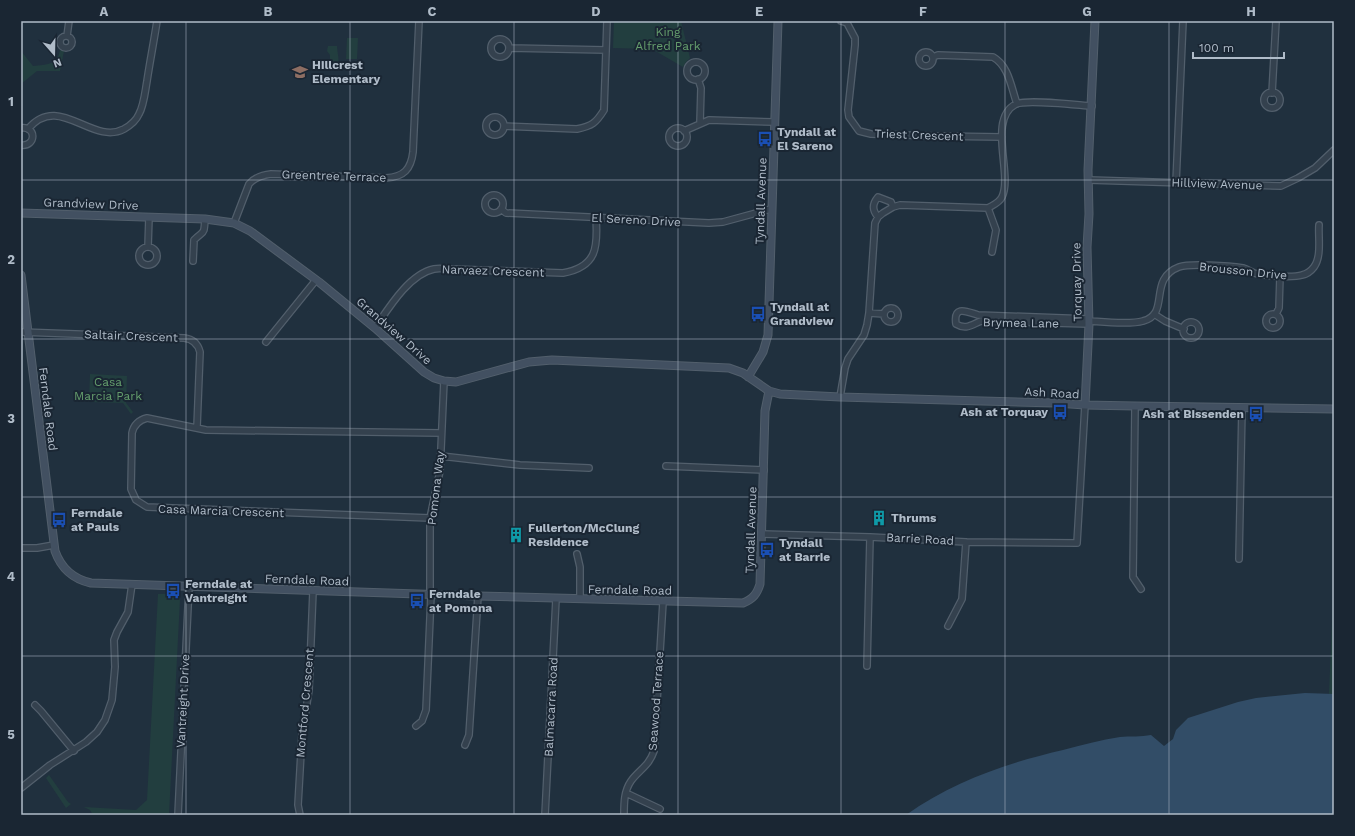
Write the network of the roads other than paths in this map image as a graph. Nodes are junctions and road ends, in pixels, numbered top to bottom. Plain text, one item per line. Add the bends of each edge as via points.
1 (70, 21) edge
2 (158, 21) edge
3 (419, 21) edge
4 (607, 21) edge
5 (778, 21) edge
6 (1095, 21) edge
7 (1183, 21) edge
8 (1276, 21) edge
9 (846, 22) edge
10 (67, 36) dead end
11 (510, 48) dead end
12 (606, 50) junction
13 (933, 57) dead end
14 (698, 79) dead end
15 (1272, 93) dead end
16 (1016, 104) junction
17 (1092, 106) junction
18 (774, 122) junction
19 (700, 123) junction
20 (504, 126) dead end
21 (21, 128) edge
22 (28, 128) junction
23 (684, 131) dead end
24 (1002, 137) junction
25 (21, 145) edge
26 (1334, 150) edge
27 (1089, 180) junction
28 (1176, 183) junction
29 (893, 207) junction
30 (988, 208) junction
31 (772, 209) junction
32 (501, 210) dead end
33 (21, 213) edge
34 (148, 217) junction
35 (878, 217) junction
36 (596, 218) junction
37 (205, 219) junction
38 (234, 223) junction
39 (1320, 225) dead end
40 (148, 247) dead end
41 (992, 252) dead end
42 (193, 261) dead end
43 (21, 275) edge
44 (1280, 276) junction
45 (316, 280) junction
46 (869, 313) junction
47 (884, 314) dead end
48 (1154, 314) junction
49 (1276, 314) dead end
50 (1089, 321) junction
51 (375, 328) junction
52 (1184, 329) dead end
53 (24, 332) edge
54 (266, 342) dead end
55 (748, 377) junction
56 (444, 381) junction
57 (769, 391) junction
58 (840, 397) junction
59 (1085, 405) junction
60 (1135, 406) junction
61 (1242, 408) junction
62 (1334, 409) edge
63 (197, 427) junction
64 (441, 433) junction
65 (441, 456) junction
66 (666, 466) dead end
67 (589, 468) dead end
68 (764, 470) junction
69 (430, 518) junction
70 (762, 534) junction
71 (870, 537) junction
72 (966, 542) junction
73 (1078, 543) joint
74 (54, 545) junction
75 (21, 548) edge
76 (577, 554) dead end
77 (1239, 559) dead end
78 (132, 584) junction
79 (190, 586) junction
80 (1141, 589) dead end
81 (313, 591) junction
82 (430, 595) junction
83 (478, 596) junction
84 (753, 597) joint
85 (556, 599) junction
86 (580, 599) junction
87 (663, 602) junction
88 (948, 626) dead end
89 (867, 666) dead end
90 (35, 705) dead end
91 (416, 726) dead end
92 (465, 745) dead end
93 (74, 750) junction
94 (21, 788) edge
95 (626, 793) junction
96 (660, 809) dead end
97 (178, 815) edge
98 (300, 815) edge
99 (545, 815) edge
100 (624, 815) edge

1 - 10 street
2 - 22 street via 142,105 136,120 130,126 106,133 74,120 56,116 40,118
3 - 38 street, Greentree Terrace via 413,152 409,168 400,175 386,178 271,174 259,176 249,184
4 - 12 street
5 - 18 street, Tyndall Avenue
6 - 17 street, Torquay Drive
7 - 28 street
8 - 15 street
9 - 24 street, Triest Crescent via 855,45 848,110 859,131 871,134
11 - 12 street
12 - 20 street via 604,110 598,121 577,129
13 - 16 street via 993,57 1006,69
14 - 19 street via 701,88
16 - 17 street via 1028,102
16 - 24 street via 1004,117
17 - 27 street, Torquay Drive
18 - 19 street via 709,120
18 - 31 street, Tyndall Avenue
19 - 23 street
21 - 22 street
22 - 25 street via 32,133 32,139 29,144
24 - 30 street via 1003,193 998,202
26 - 28 street, Hillview Avenue via 1315,168 1281,186
27 - 28 street, Hillview Avenue
27 - 50 street, Torquay Drive
29 - 30 street via 900,205
29 - 35 street
29 - 35 street via 890,202 878,197 873,206
30 - 41 street via 996,230
31 - 36 street, El Sereno Drive via 716,222
31 - 55 street, Tyndall Avenue via 767,341
32 - 36 street, El Sereno Drive via 506,213
33 - 34 street, Grandview Drive
34 - 37 street, Grandview Drive
34 - 40 street
35 - 46 street via 873,239
36 - 51 street, Narvaez Crescent via 597,239 594,252 590,260 580,268 563,273 434,269 419,276 407,287
37 - 38 street, Grandview Drive
37 - 42 street via 205,231 194,240
38 - 45 street, Grandview Drive via 250,231
39 - 44 street, Brousson Drive via 1315,266 1303,275
43 - 53 street, Ferndale Road
44 - 48 street, Brousson Drive via 1260,274 1244,268 1192,265 1180,267 1164,278 1159,305
44 - 49 street via 1279,308
45 - 51 street, Grandview Drive
45 - 54 street
46 - 47 street
46 - 58 street via 864,335 845,368
48 - 50 street via 1145,321 1134,323
48 - 52 street
50 - 50 street, Brymea Lane via 978,315 967,310 961,310 955,318 956,324 962,327 981,321
50 - 59 street, Torquay Drive
51 - 56 street, Grandview Drive via 424,372
53 - 63 street, Saltair Crescent via 191,340 200,352
53 - 74 street, Ferndale Road
55 - 56 street, Grandview Drive via 729,368 545,360 520,364 462,381
55 - 57 street, Grandview Drive
56 - 64 street, Pomona Way
57 - 58 street, Ash Road via 780,394
57 - 68 street, Tyndall Avenue via 765,411
58 - 59 street, Ash Road
59 - 60 street, Ash Road
59 - 73 street, Torquay Drive
60 - 61 street, Ash Road
60 - 80 street via 1133,577
61 - 62 street, Ash Road
61 - 77 street
63 - 64 street, Casa Marcia Crescent via 230,431
63 - 69 street, Casa Marcia Crescent via 150,418 135,425 132,433 131,486 133,496 139,503 151,508
64 - 65 street, Pomona Way
65 - 67 street via 520,465
65 - 69 street, Pomona Way
66 - 68 street
68 - 70 street, Tyndall Avenue
69 - 82 street, Pomona Way
70 - 71 street, Barrie Road
70 - 84 street, Tyndall Avenue via 760,584
71 - 72 street, Barrie Road
71 - 89 street
72 - 73 street, Barrie Road
72 - 88 street via 962,599
74 - 75 street
74 - 78 street, Ferndale Road via 62,566 75,577 91,583
76 - 86 street via 580,567
78 - 79 street, Ferndale Road
78 - 93 street via 128,612 114,640 115,667 110,707 97,732
79 - 81 street, Ferndale Road
79 - 97 street, Vantreight Drive
81 - 82 street, Ferndale Road
81 - 98 street, Montford Crescent via 308,690 302,735 298,804
82 - 83 street, Ferndale Road
82 - 91 street, Pomona Way via 426,710 422,721
83 - 85 street, Ferndale Road
83 - 92 street via 469,735
84 - 87 street, Ferndale Road via 736,603
85 - 86 street, Ferndale Road
85 - 99 street, Balmacarra Road
86 - 87 street, Ferndale Road
87 - 95 street, Seawood Terrace via 654,751 650,760 632,780
90 - 93 street
93 - 94 street via 50,764
95 - 96 street
95 - 100 street, Seawood Terrace

